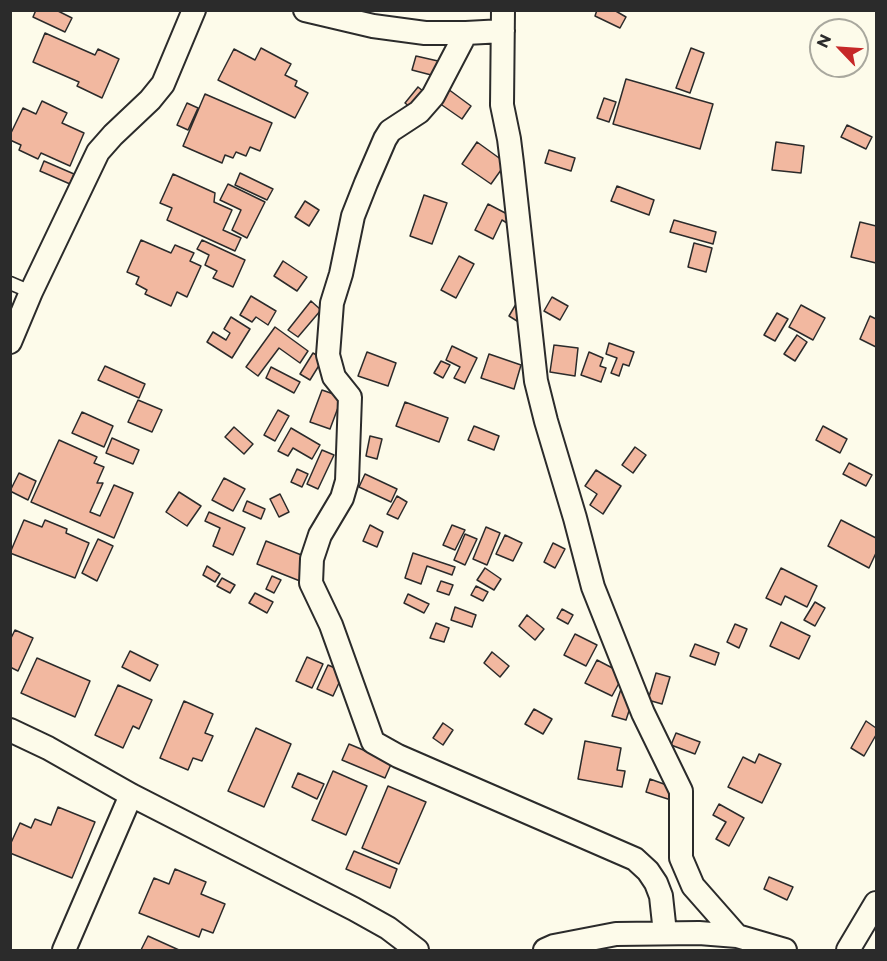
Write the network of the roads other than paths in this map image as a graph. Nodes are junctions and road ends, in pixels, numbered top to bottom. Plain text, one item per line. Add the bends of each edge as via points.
1 (194, 10) edge
2 (305, 10) edge
3 (503, 21) edge
4 (466, 33) junction
5 (21, 287) edge
6 (10, 342) edge
7 (10, 730) edge
8 (131, 795) junction
9 (876, 903) edge
10 (665, 933) junction
11 (737, 936) junction
12 (64, 951) edge
13 (417, 951) edge
14 (545, 951) edge
15 (785, 951) edge
16 (848, 951) edge

1 - 5 street via 163,84 99,152
2 - 4 street via 373,26 425,33
3 - 4 street
3 - 11 street via 502,105 536,381 546,421 593,587 643,712 681,791 681,858 693,886
4 - 10 street via 433,96 385,139 353,216 332,303 328,355 334,376 350,397 347,481 314,551 311,583 331,625 373,742 635,860 656,883
5 - 6 street
7 - 8 street
8 - 12 street
8 - 13 street via 354,909 388,928
9 - 16 street
10 - 11 street
10 - 14 street via 616,934
11 - 15 street

